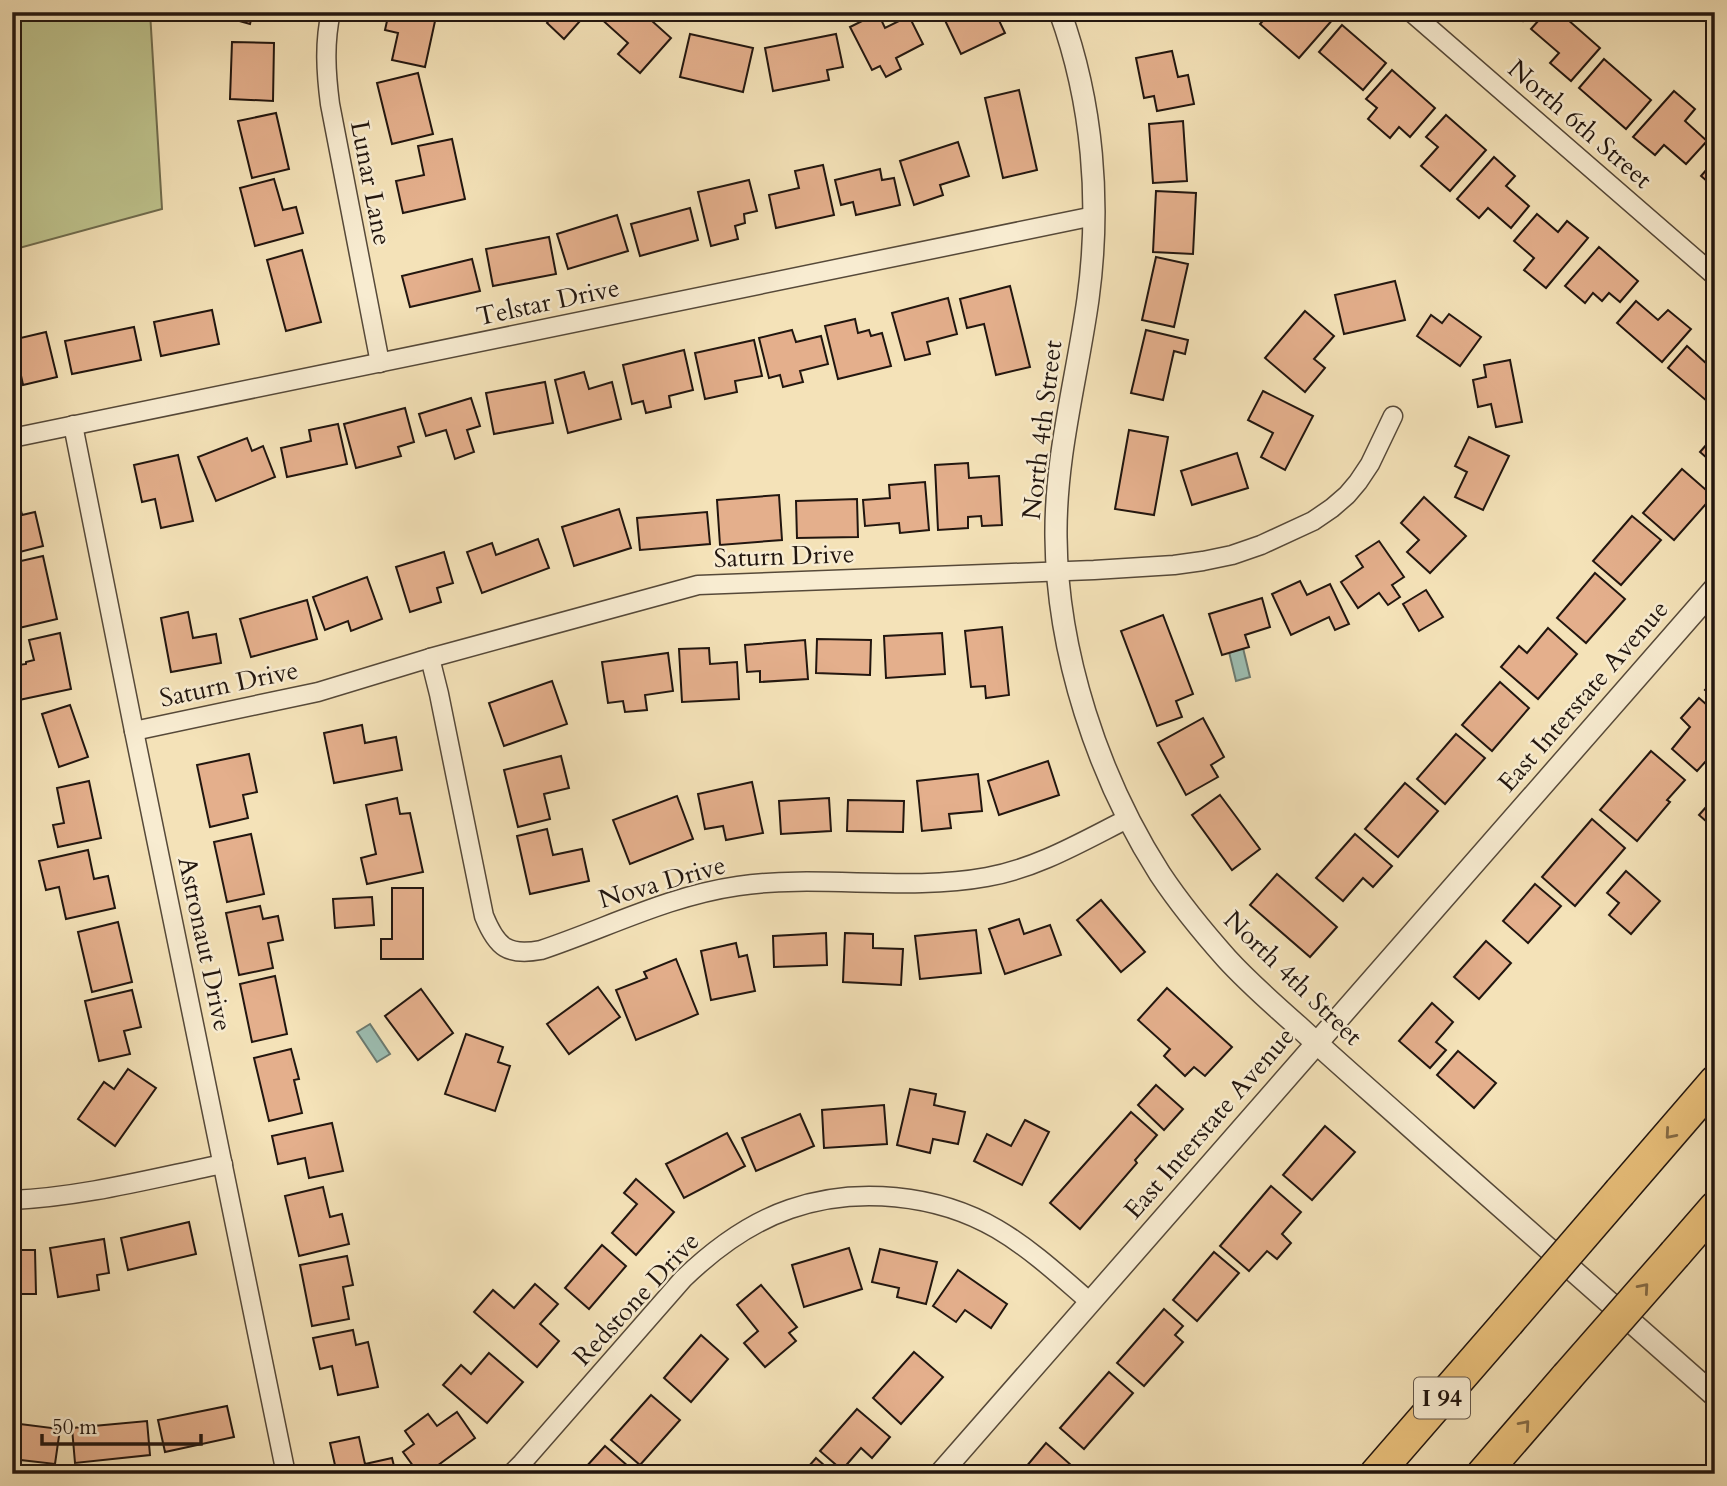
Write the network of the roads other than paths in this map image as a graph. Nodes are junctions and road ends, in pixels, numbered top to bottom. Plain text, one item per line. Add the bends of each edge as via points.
1 (331, 12) edge
2 (1060, 12) edge
3 (1411, 12) edge
4 (1094, 216) junction
5 (1715, 276) edge
6 (380, 363) junction
7 (1393, 416) dead end
8 (73, 425) junction
9 (12, 438) edge
10 (1058, 572) junction
11 (1715, 588) edge
12 (430, 658) junction
13 (134, 732) junction
14 (1129, 818) junction
15 (1316, 1043) junction
16 (1715, 1082) edge
17 (223, 1164) junction
18 (12, 1200) edge
19 (1715, 1208) edge
20 (1090, 1302) junction
21 (1715, 1396) edge
22 (286, 1474) edge
23 (511, 1474) edge
24 (940, 1474) edge
25 (1376, 1474) edge
26 (1483, 1474) edge

1 - 6 street, Lunar Lane via 326,46 330,104
2 - 4 street, North 4th Street via 1086,109
3 - 5 street, North 6th Street
4 - 6 street, Telstar Drive
4 - 10 street, North 4th Street via 1087,303 1062,448
6 - 8 street, Telstar Drive
7 - 10 street, Saturn Drive via 1353,489 1313,521 1285,535 1203,561
8 - 9 street, Telstar Drive
8 - 13 street, Astronaut Drive
10 - 12 street, Saturn Drive via 698,585
10 - 14 street, North 4th Street via 1086,715
11 - 15 street, East Interstate Avenue
12 - 13 street, Saturn Drive via 318,692
12 - 14 street, Nova Drive via 484,916 499,943 510,951 541,950 654,907 736,886 988,877 1069,849
13 - 17 street, Astronaut Drive
14 - 15 street, North 4th Street via 1160,874 1206,935
15 - 20 street, East Interstate Avenue
15 - 21 street, North 4th Street
16 -> 25 highway, I 94, bridge
17 - 18 street via 88,1191
17 - 22 street, Astronaut Drive
26 -> 19 highway, bridge
20 - 23 street, Redstone Drive via 1020,1244 947,1207 866,1197 790,1209 738,1234 699,1263
20 - 24 street, East Interstate Avenue

